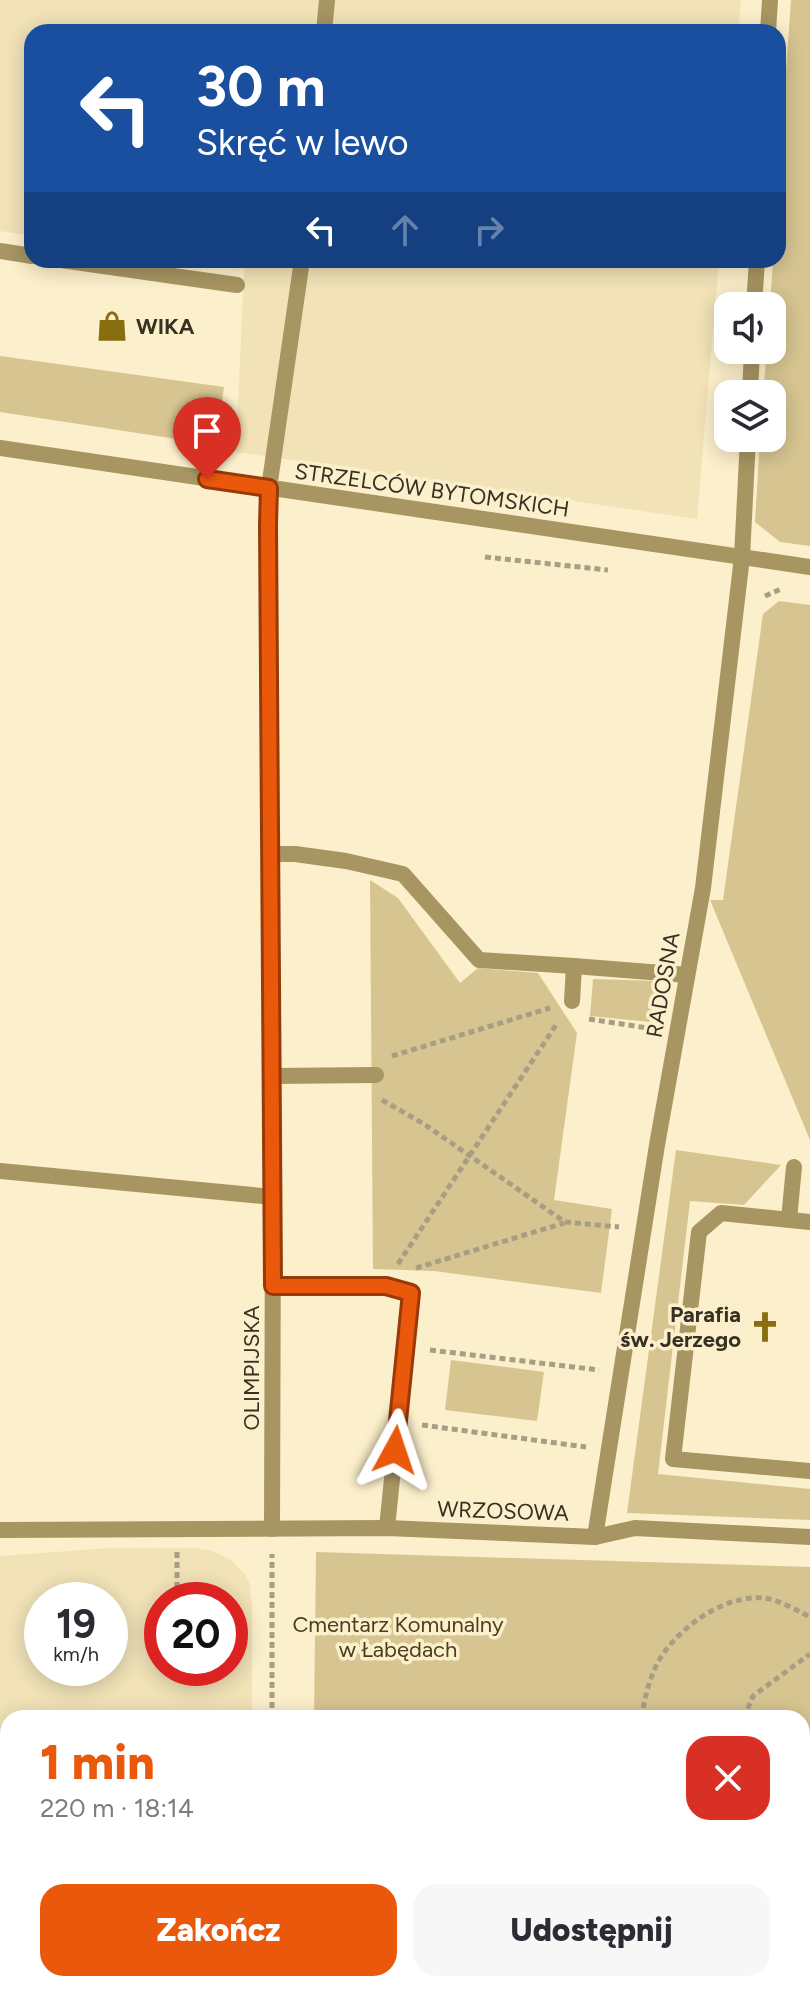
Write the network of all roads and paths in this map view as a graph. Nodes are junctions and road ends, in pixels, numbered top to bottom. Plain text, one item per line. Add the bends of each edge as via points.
1 (327, 0) edge
2 (770, 0) edge
3 (325, 24) edge
4 (768, 24) edge
5 (0, 251) edge
6 (24, 255) edge
7 (117, 268) edge
8 (301, 268) edge
9 (756, 268) edge
10 (237, 285) dead end
11 (755, 292) edge
12 (0, 448) edge
13 (747, 452) edge
14 (269, 488) junction
15 (485, 557) dead end
16 (742, 557) junction
17 (810, 567) edge
18 (608, 570) dead end
19 (270, 854) junction
20 (574, 966) junction
21 (687, 975) junction
22 (572, 1001) junction
23 (662, 1030) dead end
24 (376, 1075) junction
25 (272, 1076) junction
26 (469, 1156) junction
27 (794, 1167) dead end
28 (0, 1171) edge
29 (273, 1197) junction
30 (789, 1219) junction
31 (565, 1222) junction
32 (810, 1222) edge
33 (632, 1228) dead end
34 (273, 1286) junction
35 (405, 1347) junction
36 (608, 1371) dead end
37 (397, 1422) junction
38 (595, 1448) dead end
39 (810, 1471) edge
40 (387, 1528) junction
41 (272, 1529) junction
42 (0, 1530) edge
43 (595, 1537) junction
44 (810, 1537) edge
45 (176, 1543) dead end
46 (177, 1582) edge
47 (810, 1617) edge
48 (810, 1654) edge
49 (272, 1710) edge
50 (643, 1710) edge
51 (747, 1710) edge

1 - 3 street
2 - 4 street
5 - 6 street
7 - 10 street
8 - 14 street, OLIMPIJSKA
9 - 11 street
12 - 14 street, STRZELCÓW BYTOMSKICH
13 - 16 street, RADOSNA
14 - 16 street, STRZELCÓW BYTOMSKICH
14 - 19 street, OLIMPIJSKA
15 - 18 path
16 - 17 street, STRZELCÓW BYTOMSKICH
16 - 21 street, RADOSNA via 703,888
19 - 20 street via 346,861 403,874 479,960
19 - 25 street, OLIMPIJSKA
20 - 21 street
20 - 22 street
21 - 43 street, RADOSNA
22 - 23 path via 588,1019
22 - 24 path via 380,1059
22 - 26 path
24 - 25 street
24 - 26 path via 382,1100
25 - 29 street, OLIMPIJSKA
26 - 31 path
26 - 31 path via 397,1265 415,1269
27 - 30 street
28 - 29 street
29 - 34 street, OLIMPIJSKA
30 - 32 street
30 - 39 street via 721,1213 699,1232 673,1459
31 - 33 path
34 - 35 street via 386,1286 411,1293
34 - 41 street, OLIMPIJSKA
35 - 36 path
35 - 37 street
37 - 38 path
37 - 40 street
40 - 41 street, WRZOSOWA
40 - 43 street, WRZOSOWA
41 - 42 street, WRZOSOWA
41 - 49 path
43 - 44 street, WRZOSOWA via 635,1528
45 - 46 path
47 - 50 path via 762,1598 735,1600 705,1613 658,1661
48 - 51 path via 753,1696

